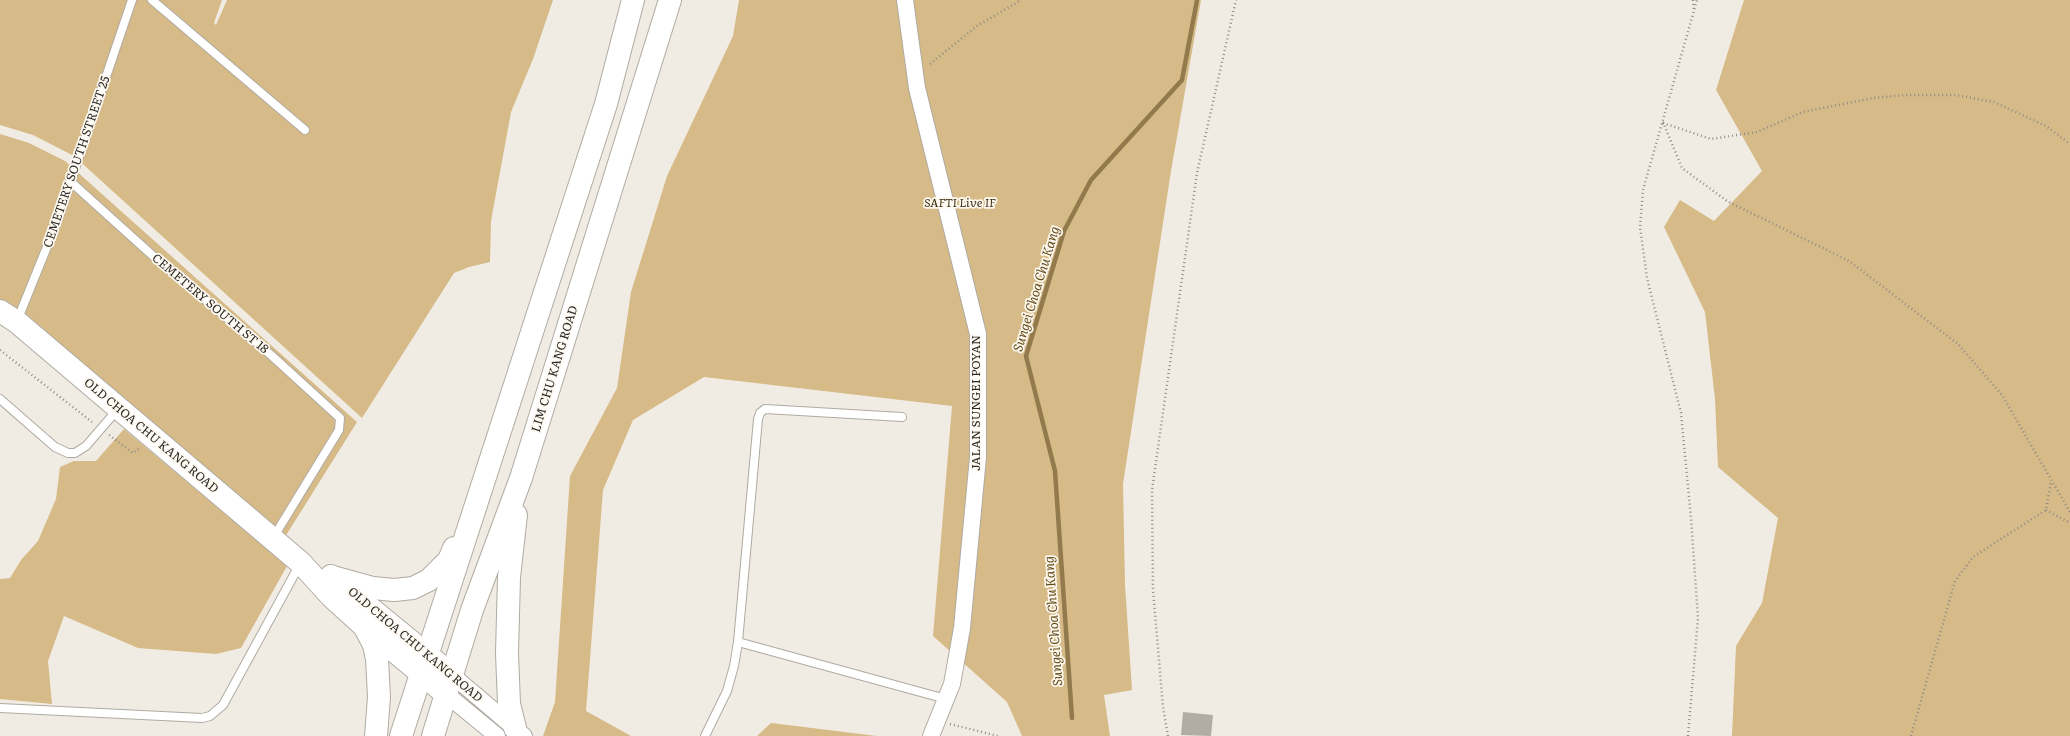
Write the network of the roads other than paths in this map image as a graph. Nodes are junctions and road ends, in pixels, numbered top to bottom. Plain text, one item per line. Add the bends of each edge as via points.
1 (132, 0) edge
2 (152, 0) edge
3 (633, 0) edge
4 (670, 0) edge
5 (905, 0) edge
6 (305, 130) dead end
7 (70, 182) junction
8 (9, 316) edge
9 (0, 399) edge
10 (118, 409) junction
11 (902, 417) dead end
12 (521, 478) junction
13 (475, 507) junction
14 (272, 539) junction
15 (301, 563) junction
16 (333, 577) junction
17 (364, 626) junction
18 (738, 642) junction
19 (424, 664) junction
20 (449, 685) junction
21 (946, 699) junction
22 (0, 708) edge
23 (512, 733) edge
24 (376, 736) edge
25 (401, 736) edge
26 (433, 736) edge
27 (705, 736) edge
28 (931, 736) edge

1 - 7 lane, CEMETERY SOUTH STREET 25
2 - 6 lane
3 - 13 main road via 606,104
4 - 12 main road, LIM CHU KANG ROAD
5 - 21 street, JALAN SUNGEI POYAN via 915,75 978,334 978,458 962,628 952,684
7 - 8 lane, CEMETERY SOUTH STREET 25 via 57,222
7 - 14 lane, CEMETERY SOUTH ST 18 via 271,355 340,418 339,430
8 - 10 main road, OLD CHOA CHU KANG ROAD
9 - 10 lane via 62,451 74,453 81,450
10 - 14 main road, OLD CHOA CHU KANG ROAD
11 - 18 lane via 766,409 760,413
12 - 20 main road, LIM CHU KANG ROAD via 472,610
12 - 23 main road via 508,585 507,683
13 - 16 main road via 448,560 430,580 413,588 394,590 373,588
13 - 19 main road
14 - 15 main road, OLD CHOA CHU KANG ROAD
15 - 16 main road, OLD CHOA CHU KANG ROAD
15 - 17 main road, OLD CHOA CHU KANG ROAD via 331,596
15 - 22 lane via 222,705 210,716 202,718
16 - 19 main road, OLD CHOA CHU KANG ROAD
17 - 19 main road, OLD CHOA CHU KANG ROAD
17 - 24 main road via 374,645 377,659 379,697
18 - 21 lane
18 - 27 lane via 727,691
19 - 20 main road, OLD CHOA CHU KANG ROAD
19 - 25 main road
20 - 23 street, OLD CHOA CHU KANG ROAD
20 - 26 main road, LIM CHU KANG ROAD
21 - 28 street, JALAN SUNGEI POYAN

